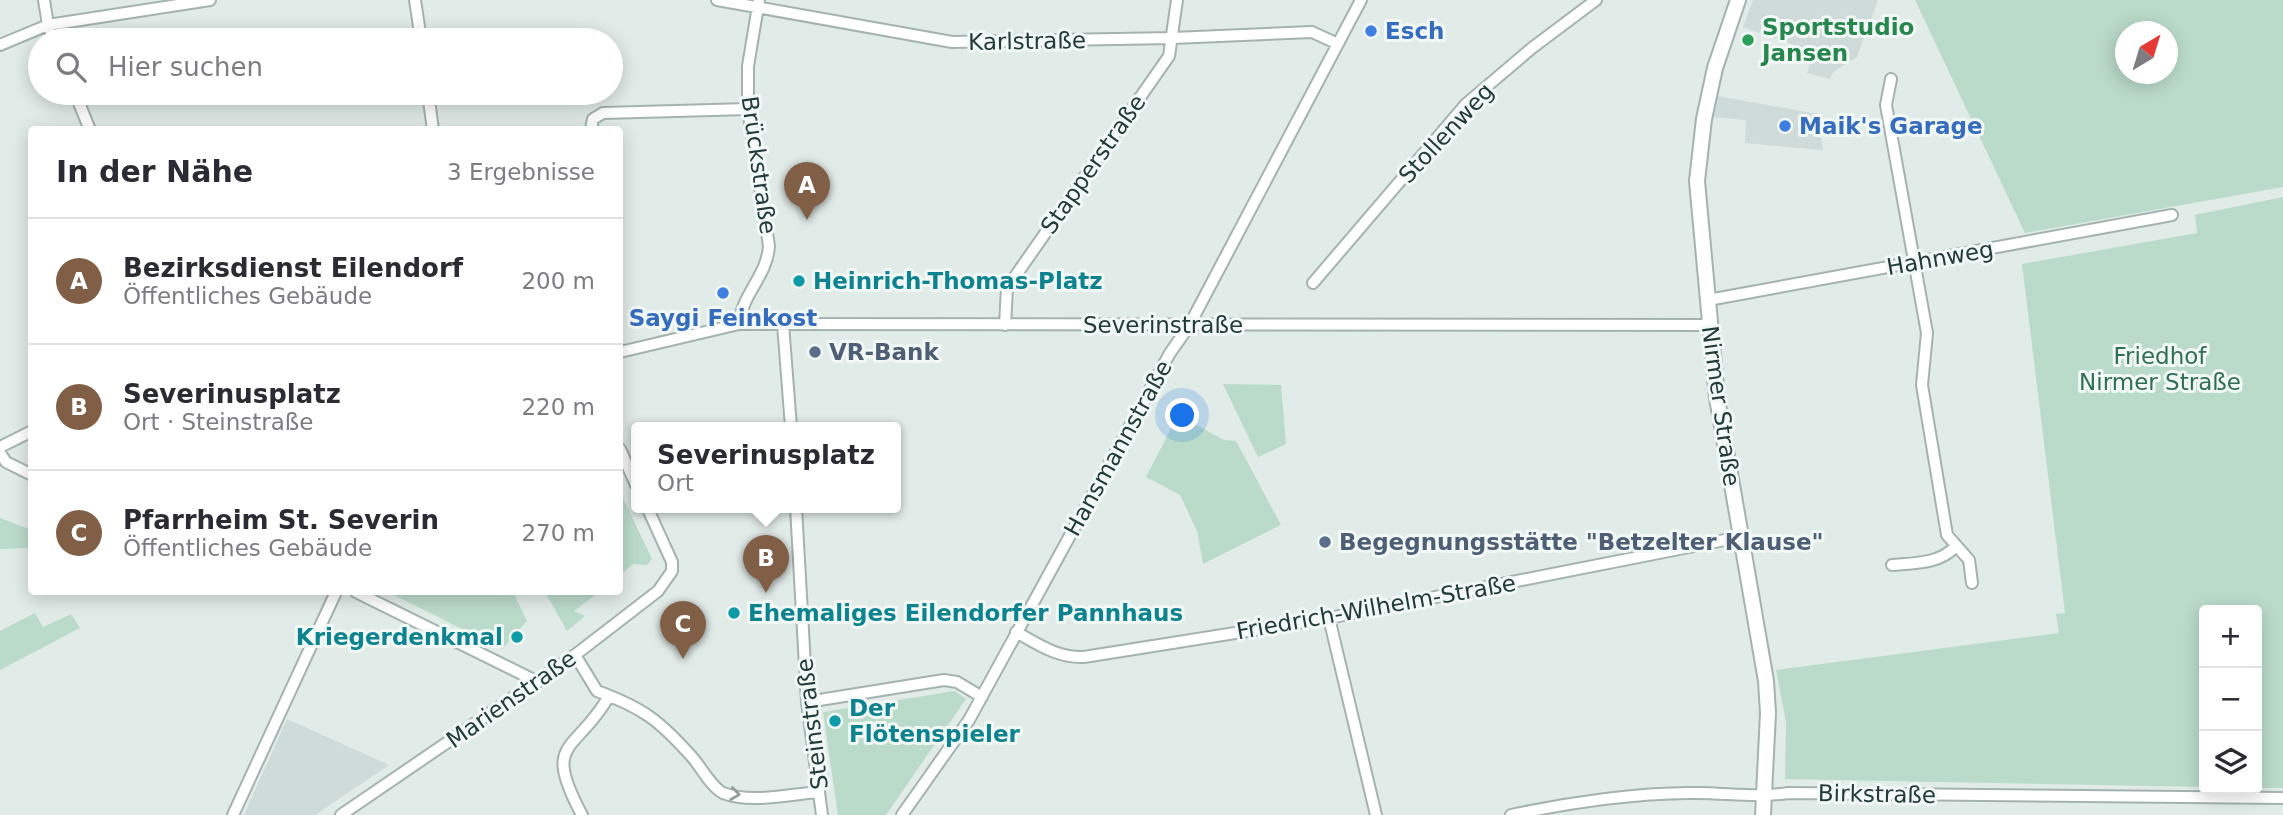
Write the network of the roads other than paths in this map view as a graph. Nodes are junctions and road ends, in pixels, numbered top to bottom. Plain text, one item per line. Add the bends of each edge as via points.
1 (44, 0) edge
2 (210, 0) edge
3 (415, 0) edge
4 (717, 0) edge
5 (1177, 0) edge
6 (1362, 0) edge
7 (1595, 0) edge
8 (1738, 0) edge
9 (758, 4) edge
10 (48, 25) junction
11 (41, 28) edge
12 (49, 28) edge
13 (419, 28) edge
14 (28, 33) edge
15 (1173, 38) junction
16 (1338, 44) junction
17 (0, 45) edge
18 (1891, 79) dead end
19 (80, 105) edge
20 (430, 105) edge
21 (748, 109) junction
22 (88, 126) edge
23 (432, 126) edge
24 (592, 126) edge
25 (2172, 215) dead end
26 (1913, 263) junction
27 (1313, 283) dead end
28 (1708, 299) junction
29 (739, 324) junction
30 (783, 324) junction
31 (1005, 325) junction
32 (1189, 326) junction
33 (1710, 326) junction
34 (623, 351) edge
35 (791, 422) edge
36 (28, 433) edge
37 (0, 447) edge
38 (0, 453) edge
39 (623, 456) edge
40 (28, 473) edge
41 (631, 474) edge
42 (651, 513) edge
43 (796, 513) edge
44 (1740, 537) junction
45 (1956, 546) junction
46 (1892, 565) dead end
47 (1972, 583) dead end
48 (335, 595) edge
49 (362, 595) edge
50 (1329, 618) junction
51 (1016, 632) junction
52 (575, 655) junction
53 (538, 682) junction
54 (609, 696) junction
55 (982, 697) junction
56 (807, 702) junction
57 (820, 792) junction
58 (1764, 797) junction
59 (2283, 798) edge
60 (233, 815) edge
61 (341, 815) edge
62 (582, 815) edge
63 (822, 815) edge
64 (902, 815) edge
65 (1376, 815) edge
66 (1511, 815) edge
67 (1763, 815) edge

1 - 10 street
2 - 10 street
3 - 13 street
4 - 9 street, Karlstraße
5 - 15 street, Stapperstraße
6 - 16 street, Hansmannstraße
7 - 27 street, Stollenweg via 1466,104
8 - 28 street, Nirmer Straße via 1715,68 1699,145 1697,181
9 - 15 street, Karlstraße via 953,42
9 - 21 street, Brückstraße via 748,66
10 - 11 street
10 - 12 street
14 - 17 street
15 - 16 street, Karlstraße via 1312,32
15 - 31 street, Stapperstraße via 1169,56 1007,288
16 - 32 street, Hansmannstraße
18 - 26 street via 1886,105
19 - 22 street
20 - 23 street
21 - 24 street via 603,113 593,119
21 - 29 street, Brückstraße via 769,246 764,268 740,308
25 - 26 street, Hahnweg
26 - 28 street, Hahnweg
26 - 45 street via 1927,333 1922,385 1947,535
28 - 33 street, Nirmer Straße
29 - 30 street, Severinstraße
29 - 34 street, Severinstraße
30 - 31 street, Severinstraße
30 - 35 street
31 - 32 street, Severinstraße
32 - 33 street, Severinstraße
32 - 51 street, Hansmannstraße
33 - 44 street, Nirmer Straße
36 - 37 street
38 - 40 street via 6,462
39 - 41 street
42 - 52 street, Marienstraße via 670,554 672,571 658,591
43 - 56 street, Steinstraße
44 - 50 street, Friedrich-Wilhelm-Straße
44 - 58 street, Nirmer Straße via 1766,681
45 - 46 street via 1931,561
45 - 47 street via 1969,560
48 - 60 street
49 - 53 street
50 - 51 street, Friedrich-Wilhelm-Straße via 1068,658
50 - 65 street
51 - 55 street, Hansmannstraße
52 - 53 street, Marienstraße
52 - 54 street via 590,684
53 - 61 street, Marienstraße
54 -> 57 street via 648,713 719,791 770,796
54 - 62 street via 596,720 566,747 562,764
55 - 56 street via 944,680
55 - 64 street, Hansmannstraße
56 - 57 street, Steinstraße
57 - 63 street, Steinstraße
58 - 59 street, Birkstraße via 1788,793
58 - 66 street, Birkstraße via 1695,793 1558,805
58 - 67 street, Nirmer Straße

